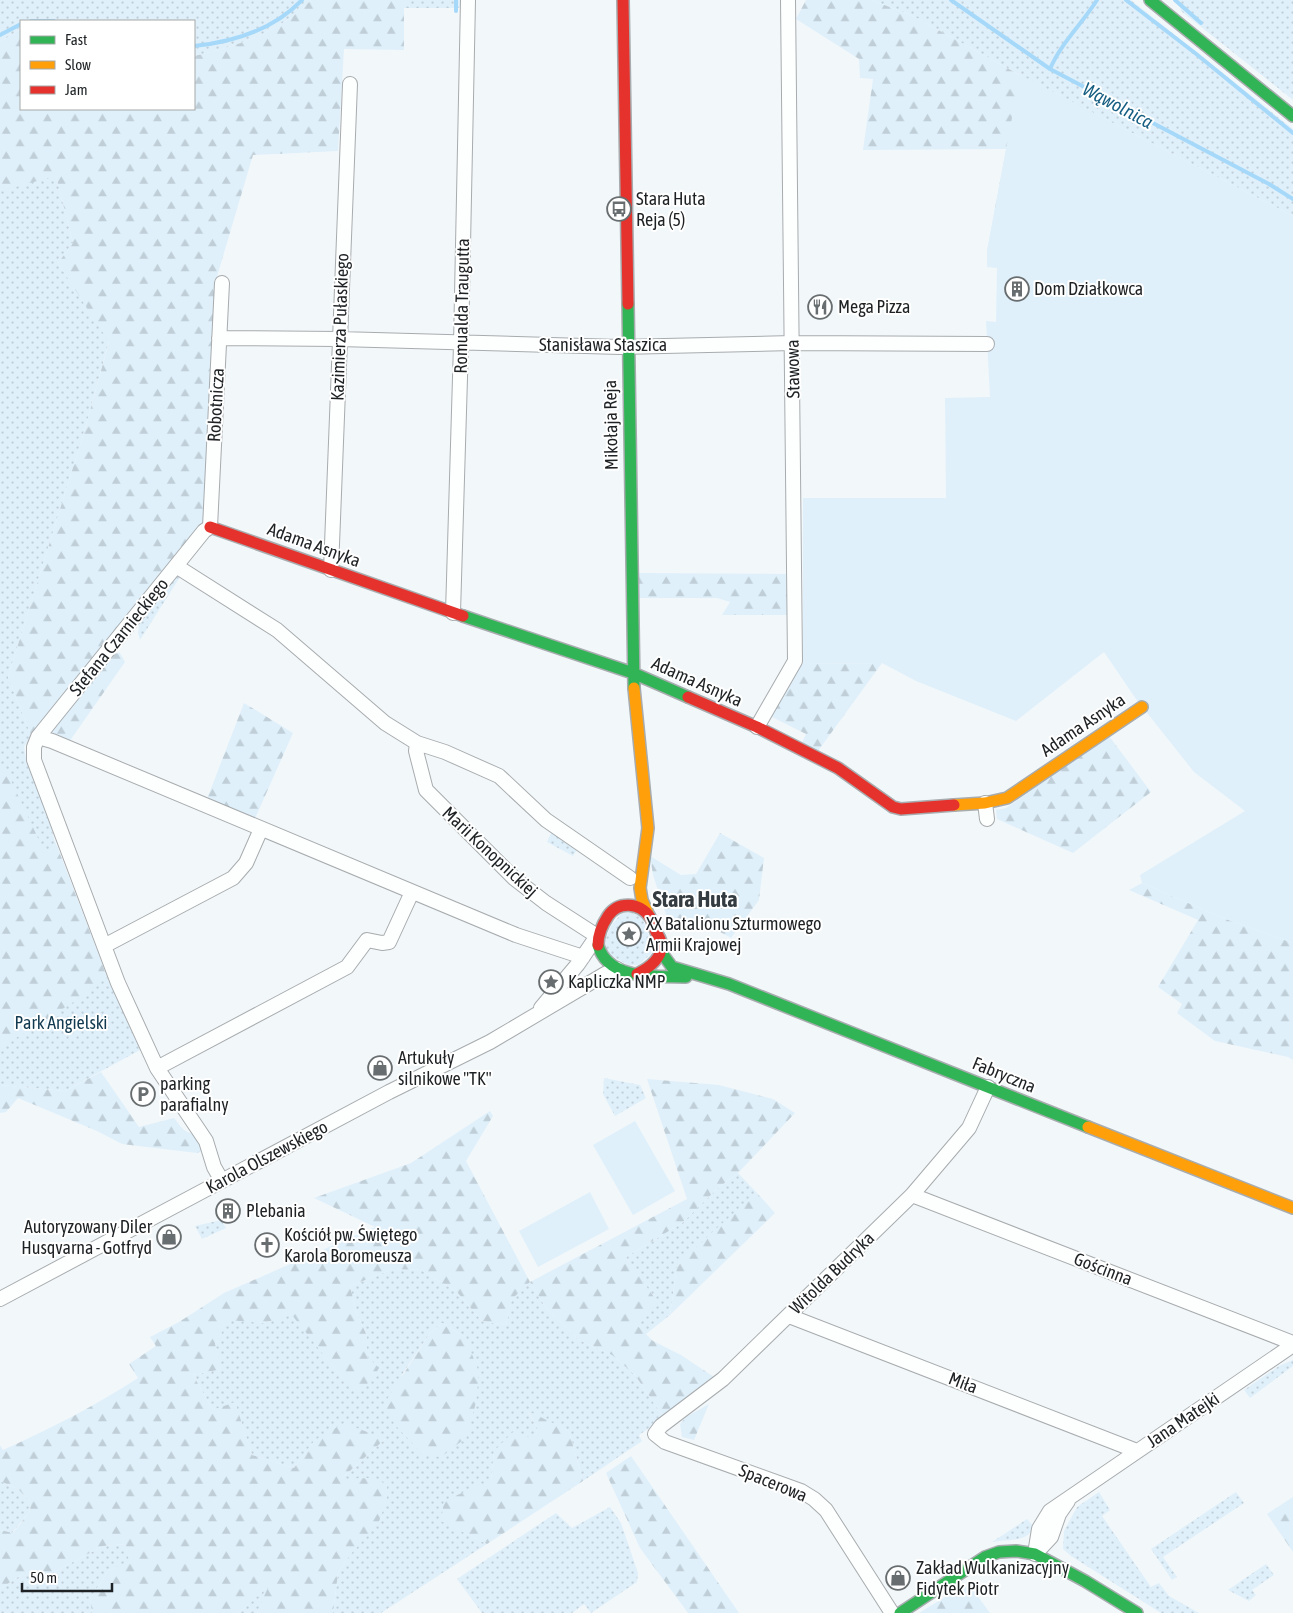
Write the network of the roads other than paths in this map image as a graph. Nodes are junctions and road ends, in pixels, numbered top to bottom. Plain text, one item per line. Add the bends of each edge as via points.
1 (468, 0) edge
2 (623, 0) edge
3 (788, 0) edge
4 (1150, 0) edge
5 (350, 84) dead end
6 (1293, 116) edge
7 (222, 283) dead end
8 (219, 338) junction
9 (339, 339) junction
10 (793, 343) junction
11 (461, 344) junction
12 (987, 344) dead end
13 (628, 346) junction
14 (210, 527) junction
15 (176, 566) junction
16 (331, 570) junction
17 (453, 613) junction
18 (632, 673) junction
19 (1142, 707) dead end
20 (757, 727) junction
21 (38, 737) junction
22 (416, 743) junction
23 (984, 803) junction
24 (987, 819) dead end
25 (261, 829) junction
26 (630, 886) junction
27 (412, 892) junction
28 (611, 912) junction
29 (649, 916) junction
30 (597, 936) junction
31 (661, 943) junction
32 (104, 946) junction
33 (583, 957) junction
34 (617, 969) junction
35 (637, 974) junction
36 (701, 977) junction
37 (534, 1016) junction
38 (157, 1068) junction
39 (988, 1087) junction
40 (222, 1181) junction
41 (912, 1195) junction
42 (1293, 1208) edge
43 (0, 1299) edge
44 (789, 1316) junction
45 (1293, 1344) edge
46 (659, 1438) joint
47 (1137, 1450) junction
48 (1035, 1554) junction
49 (892, 1613) edge
50 (900, 1613) edge
51 (1138, 1613) edge

1 - 11 street, Romualda Traugutta
2 - 13 street, Mikołaja Reja
3 - 10 street, Stawowa
4 - 6 street
5 - 9 street, Kazimierza Pułaskiego
7 - 8 street, Robotnicza
8 - 9 street, Stanisława Staszica
8 - 14 street, Robotnicza
9 - 11 street, Stanisława Staszica
9 - 16 street, Kazimierza Pułaskiego
10 - 12 street, Stanisława Staszica
10 - 13 street, Stanisława Staszica
10 - 20 street, Stawowa via 795,662
11 - 13 street, Stanisława Staszica
11 - 17 street, Romualda Traugutta
13 - 18 street, Mikołaja Reja
14 - 15 street
14 - 16 street, Adama Asnyka
15 - 21 street, Stefana Czarnieckiego
15 - 22 street, Stefana Czarnieckiego via 277,630 385,723
16 - 17 street, Adama Asnyka
17 - 18 street, Adama Asnyka
18 - 20 street, Adama Asnyka
18 - 26 street, Mikołaja Reja via 648,828
19 - 23 street, Adama Asnyka via 1007,798
20 - 23 street, Adama Asnyka via 838,768 893,807 914,809
21 - 25 street
21 - 32 street via 34,760
22 - 26 street, Stefana Czarnieckiego via 499,776 546,820
22 - 30 street, Marii Konopnickiej via 426,790 514,879
23 - 24 street
25 - 27 street
25 - 32 street via 246,863 233,878
26 - 28 street
26 - 29 street via 642,900
27 - 33 street via 516,935
27 - 38 street via 389,942 382,944 367,940 347,967
28 - 29 street via 631,904
28 - 30 street
29 - 31 street
30 - 33 street, Karola Olszewskiego
30 - 34 street via 599,952 609,965
31 - 35 street via 654,963
31 - 36 street, Fabryczna via 662,956 667,964
32 - 38 street
33 - 37 street, Karola Olszewskiego
34 - 35 street
34 - 37 street, Karola Olszewskiego
35 - 36 street, Fabryczna
36 - 39 street, Fabryczna via 729,984
37 - 40 street, Karola Olszewskiego
38 - 40 street via 206,1141
39 - 41 street, Witolda Budryka via 969,1128
39 - 42 street, Fabryczna
40 - 43 street, Karola Olszewskiego
41 - 44 street, Witolda Budryka
41 - 45 street, Gościnna
44 - 46 street, Witolda Budryka via 723,1379 657,1429 655,1434
44 - 47 street, Miła
45 - 47 street, Jana Matejki
46 - 49 street, Spacerowa via 801,1491 814,1499 826,1510
47 - 48 street, Jana Matejki via 1072,1495 1059,1514 1051,1537
48 - 50 street via 999,1552 985,1557
48 - 51 street

